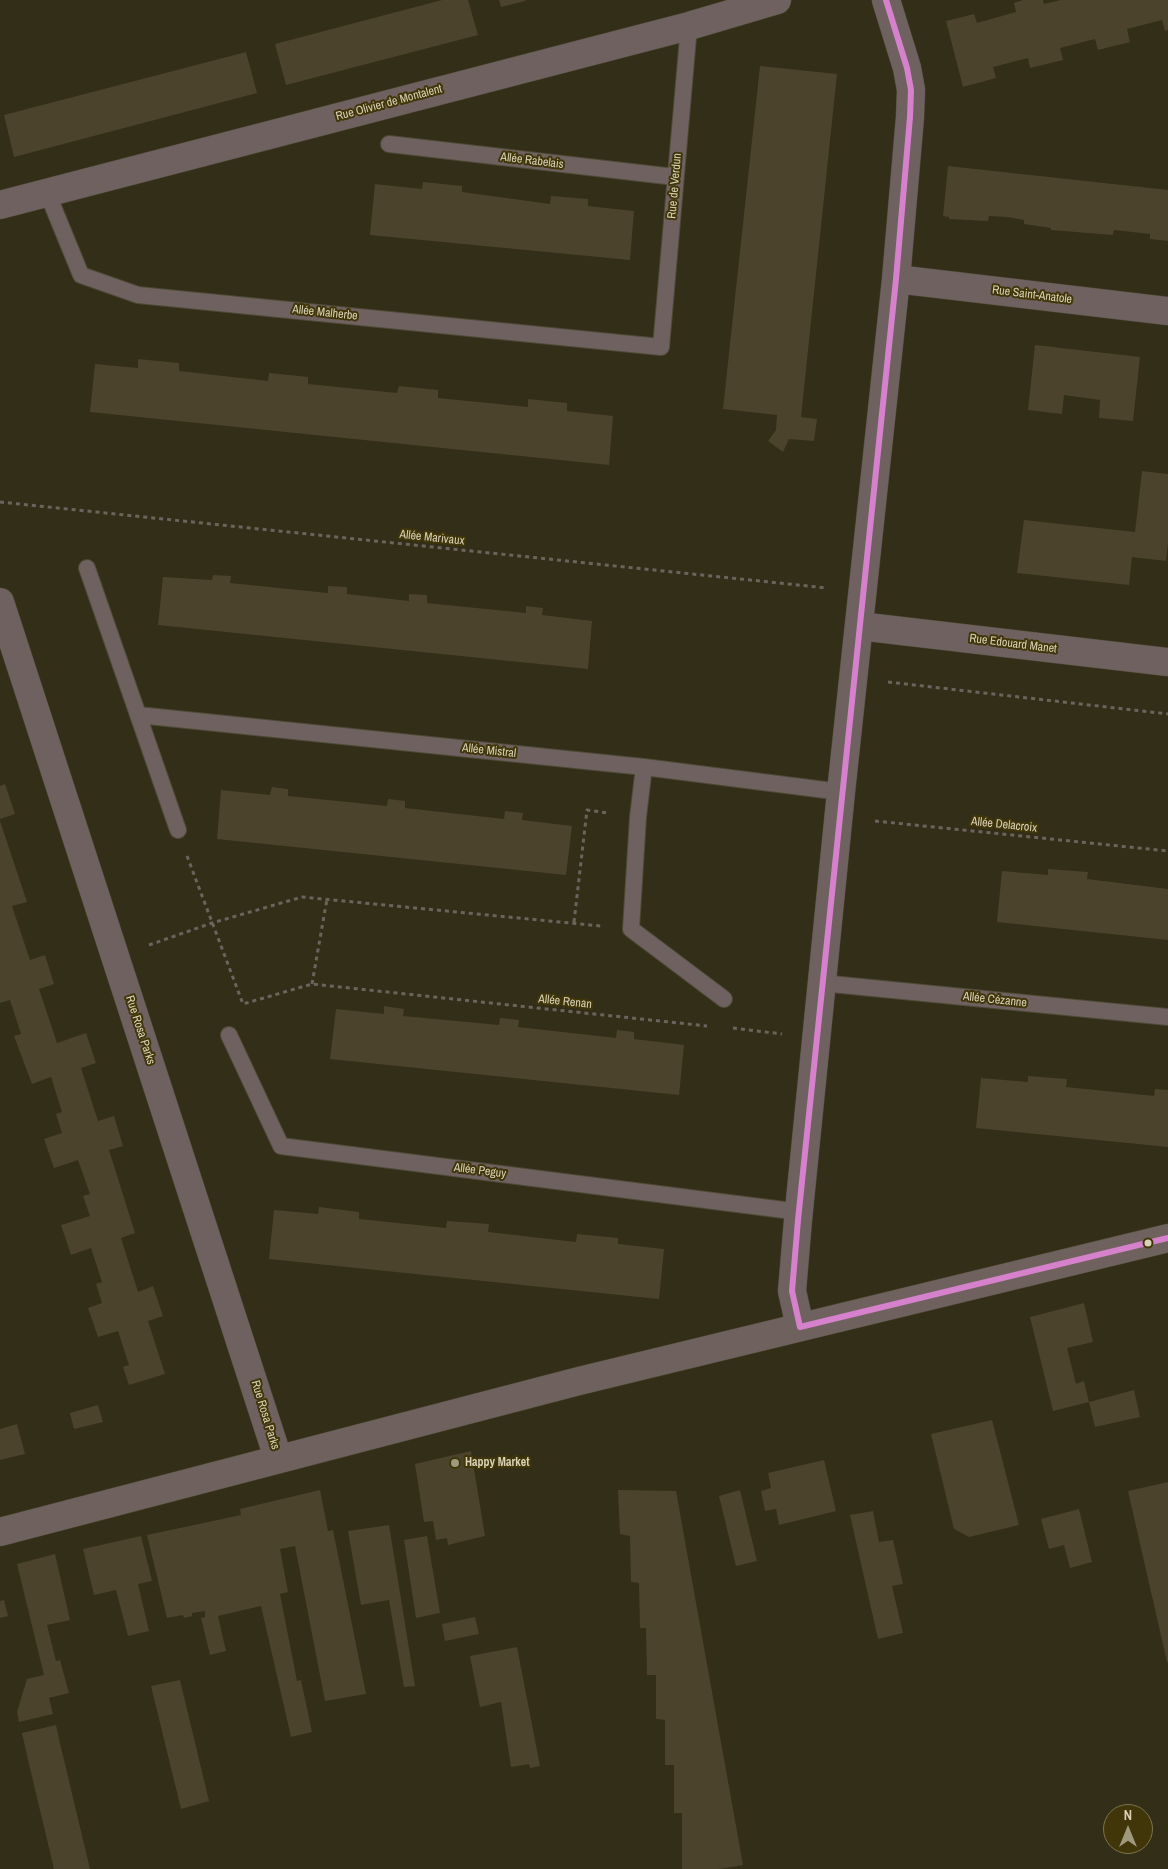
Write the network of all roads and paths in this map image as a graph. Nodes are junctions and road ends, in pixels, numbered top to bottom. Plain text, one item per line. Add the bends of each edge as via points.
1 (777, 0) edge
2 (886, 0) edge
3 (689, 26) junction
4 (389, 144) dead end
5 (675, 177) junction
6 (47, 192) junction
7 (0, 205) edge
8 (896, 279) junction
9 (1168, 311) edge
10 (661, 347) joint
11 (0, 502) edge
12 (87, 568) dead end
13 (862, 598) junction
14 (0, 602) edge
15 (859, 626) junction
16 (1168, 662) edge
17 (853, 678) junction
18 (1168, 714) edge
19 (138, 715) junction
20 (644, 767) junction
21 (839, 805) junction
22 (638, 817) junction
23 (178, 830) joint
24 (1168, 851) edge
25 (327, 900) junction
26 (574, 922) junction
27 (212, 923) junction
28 (631, 929) junction
29 (116, 957) junction
30 (822, 983) junction
31 (312, 984) junction
32 (724, 999) dead end
33 (1168, 1017) edge
34 (717, 1027) dead end
35 (727, 1028) dead end
36 (229, 1035) dead end
37 (816, 1037) junction
38 (800, 1212) junction
39 (1168, 1238) edge
40 (800, 1327) junction
41 (278, 1458) junction
42 (0, 1532) edge

1 - 3 street, Rue Olivier de Montalent
2 - 8 street via 911,90
3 - 5 lane, Rue de Verdun
3 - 6 street, Rue Olivier de Montalent
4 - 5 lane, Allée Rabelais
5 - 10 lane, Rue de Verdun
6 - 7 street, Rue Olivier de Montalent
6 - 10 lane, Allée Malherbe via 81,275 138,295
8 - 9 street, Rue Saint-Anatole
8 - 13 street
11 - 13 path, Allée Marivaux via 831,589
12 - 19 lane
13 - 15 street
14 - 29 street, Rue Rosa Parks
15 - 16 street, Rue Edouard Manet
15 - 17 street
17 - 18 path
17 - 21 street
19 - 20 lane, Allée Mistral
19 - 23 lane
20 - 21 lane, Allée Mistral
20 - 22 lane
21 - 24 path, Allée Delacroix
21 - 30 street
22 - 26 path via 587,810
22 - 28 lane
23 - 27 path
25 - 26 path
25 - 27 path via 302,897
25 - 31 path
26 - 28 path
27 - 29 path
27 - 31 path via 243,1004
28 - 32 lane
29 - 41 street, Rue Rosa Parks
30 - 33 lane, Allée Cézanne
30 - 37 street
31 - 34 path, Allée Renan
35 - 37 path
36 - 38 lane, Allée Peguy via 281,1146
37 - 38 street
38 - 40 street via 792,1291
39 - 40 street
40 - 41 street
41 - 42 street

